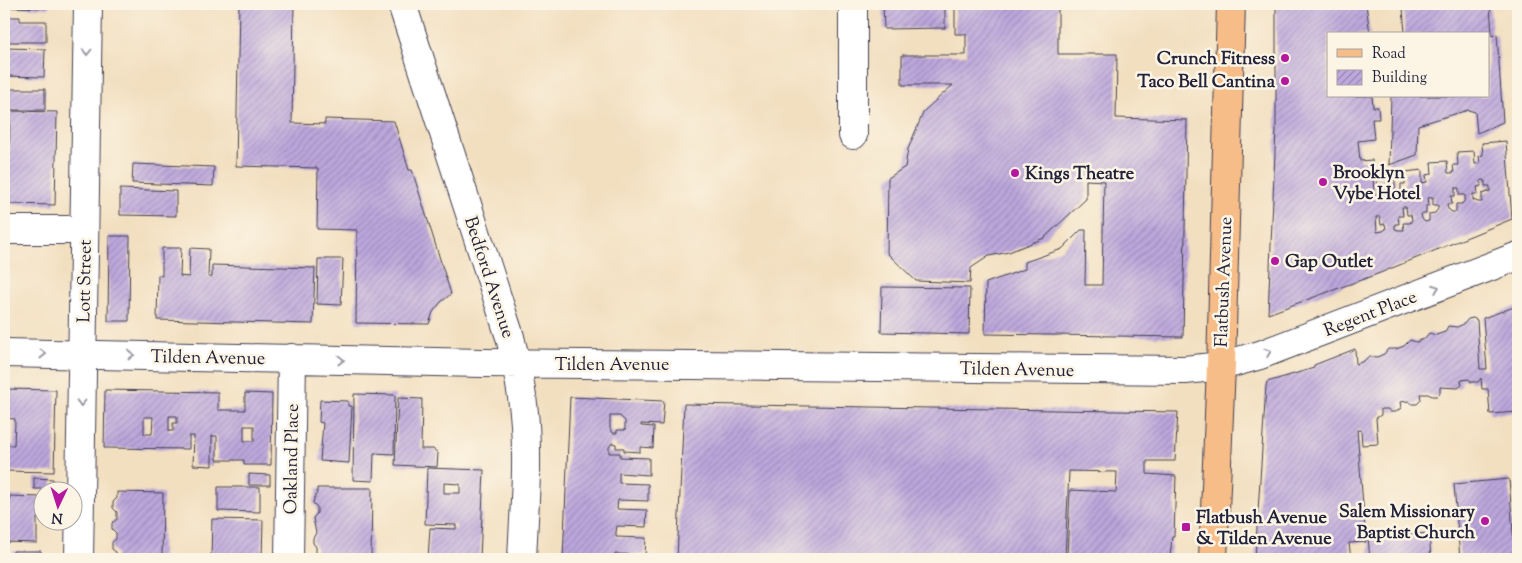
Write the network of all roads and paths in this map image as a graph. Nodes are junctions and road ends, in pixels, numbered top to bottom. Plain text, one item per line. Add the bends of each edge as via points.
1 (88, 4) edge
2 (402, 4) edge
3 (852, 4) edge
4 (1231, 4) edge
5 (853, 135) dead end
6 (4, 230) edge
7 (84, 230) junction
8 (1518, 256) edge
9 (4, 353) edge
10 (82, 354) junction
11 (292, 358) junction
12 (516, 363) junction
13 (1221, 366) junction
14 (79, 559) edge
15 (289, 559) edge
16 (522, 559) edge
17 (1213, 559) edge

1 -> 7 street, Lott Street
2 - 12 street, Bedford Avenue
3 - 5 street
4 - 13 main road, Flatbush Avenue
6 - 7 street
7 - 10 street, Lott Street
13 -> 8 street, Regent Place via 1260,356
9 -> 10 street, Tilden Avenue
10 -> 11 street, Tilden Avenue
10 -> 14 street, Lott Street
11 -> 12 street, Tilden Avenue
11 - 15 street, Oakland Place
12 - 13 street, Tilden Avenue via 1185,370
12 - 16 street, Bedford Avenue via 522,390 526,447
13 - 17 main road, Flatbush Avenue

